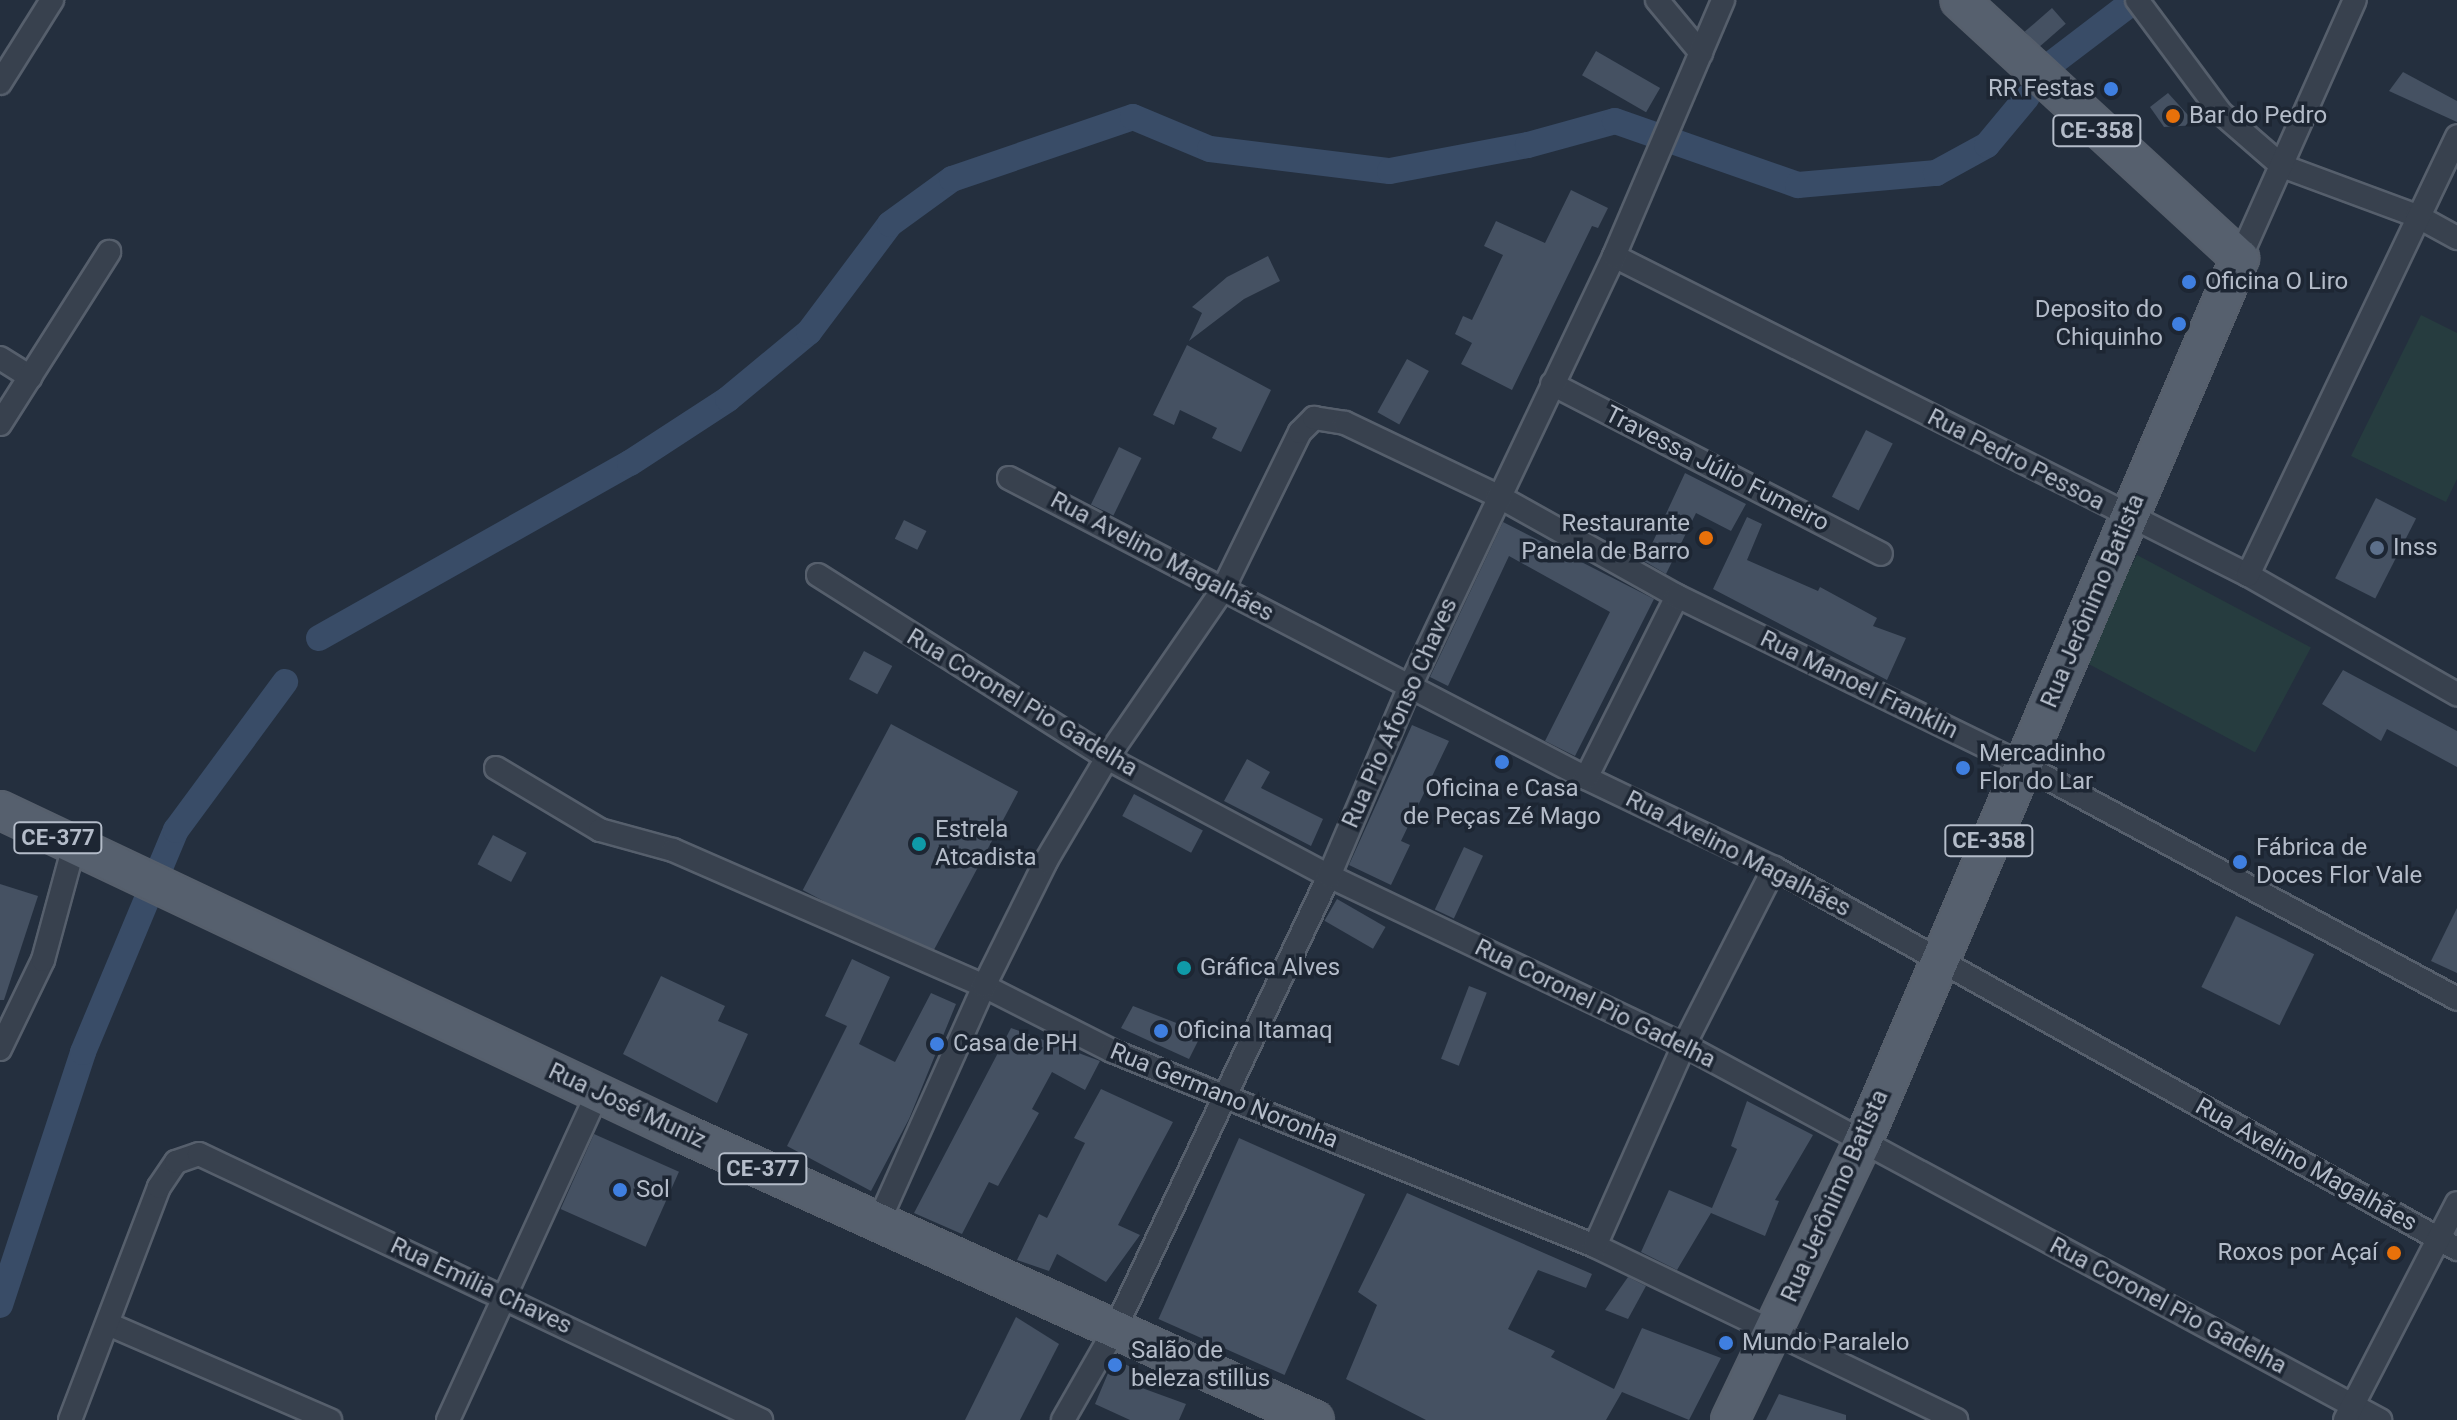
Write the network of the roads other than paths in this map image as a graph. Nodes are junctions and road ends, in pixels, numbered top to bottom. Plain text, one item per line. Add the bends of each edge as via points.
1 (52, 0) edge
2 (1657, 0) edge
3 (1723, 0) edge
4 (1959, 0) edge
5 (2350, 3) edge
6 (2140, 4) edge
7 (1701, 53) junction
8 (0, 83) edge
9 (2457, 136) edge
10 (2282, 166) junction
11 (2417, 216) junction
12 (2457, 238) edge
13 (109, 252) dead end
14 (1614, 256) junction
15 (2240, 258) junction
16 (0, 358) edge
17 (30, 377) junction
18 (1552, 384) junction
19 (0, 424) edge
20 (1009, 478) dead end
21 (1498, 496) junction
22 (2129, 517) junction
23 (1881, 554) dead end
24 (818, 575) dead end
25 (2248, 575) junction
26 (1223, 589) junction
27 (1677, 596) junction
28 (1410, 686) junction
29 (2457, 694) edge
30 (1107, 758) junction
31 (2023, 765) junction
32 (496, 768) dead end
33 (1586, 778) junction
34 (0, 810) edge
35 (74, 846) junction
36 (1774, 868) junction
37 (1329, 876) junction
38 (1937, 959) junction
39 (984, 986) junction
40 (2457, 999) edge
41 (1684, 1045) junction
42 (0, 1049) edge
43 (598, 1093) junction
44 (1225, 1097) junction
45 (1863, 1141) junction
46 (2457, 1203) edge
47 (879, 1221) junction
48 (2447, 1244) edge
49 (1595, 1246) junction
50 (507, 1298) junction
51 (108, 1324) junction
52 (1114, 1331) junction
53 (1773, 1331) junction
54 (2348, 1413) edge
55 (70, 1420) edge
56 (330, 1420) edge
57 (448, 1420) edge
58 (761, 1420) edge
59 (1063, 1420) edge
60 (1315, 1420) edge
61 (1730, 1420) edge
62 (1956, 1420) edge
63 (2380, 1420) edge

1 - 8 street
2 - 7 street
3 - 7 street, Rua Pio Afonso Chaves
4 - 15 main road, CE-358
5 - 10 street, Rua Jerônimo Batista
6 - 10 street via 2221,113
7 - 14 street, Rua Pio Afonso Chaves
9 - 11 street
10 - 11 street
10 - 15 street, Rua Jerônimo Batista
11 - 12 street
11 - 25 street
13 - 17 street
14 - 18 street, Rua Pio Afonso Chaves
14 - 22 street, Rua Pedro Pessoa
15 - 22 main road, Rua Jerônimo Batista / CE-358
16 - 17 street
17 - 19 street
18 - 21 street, Rua Pio Afonso Chaves
18 - 23 street, Travessa Júlio Fumeiro
20 - 26 street, Rua Avelino Magalhães
21 - 26 street, Rua Manoel Franklin via 1337,420 1314,418 1300,432
21 - 27 street, Rua Manoel Franklin
21 - 28 street, Rua Pio Afonso Chaves
22 - 25 street, Rua Pedro Pessoa
22 - 31 main road, Rua Jerônimo Batista / CE-358
24 - 30 street, Rua Coronel Pio Gadelha
25 - 29 street, Rua Pedro Pessoa
26 - 28 street, Rua Avelino Magalhães
26 - 30 street
27 - 31 street, Rua Manoel Franklin
27 - 33 street
28 - 33 street, Rua Avelino Magalhães
28 - 37 street, Rua Pio Afonso Chaves
30 - 37 street, Rua Coronel Pio Gadelha
30 - 39 street via 1046,861
31 - 38 main road, Rua Jerônimo Batista / CE-358
31 - 40 street, Rua Manoel Franklin
32 - 39 street, Rua Germano Noronha via 600,830 673,850
33 - 36 street, Rua Avelino Magalhães
34 - 35 main road, CE-377
35 - 42 street via 43,960
35 - 43 main road, Rua José Muniz / CE-377
36 - 38 street, Rua Avelino Magalhães
36 - 41 street
37 - 41 street, Rua Coronel Pio Gadelha
37 - 44 street, Rua Pio Afonso Chaves
38 - 45 main road, Rua Jerônimo Batista / CE-358
38 - 48 street, Rua Avelino Magalhães
39 - 44 street, Rua Germano Noronha via 1112,1051
39 - 47 street
41 - 45 street, Rua Coronel Pio Gadelha
41 - 49 street
43 - 47 main road, Rua José Muniz / CE-377
43 - 50 street
44 - 49 street, Rua Germano Noronha
44 - 52 street, Rua Pio Afonso Chaves
45 - 53 main road, Rua Jerônimo Batista / CE-358
45 - 54 street, Rua Coronel Pio Gadelha
46 - 48 street
47 - 52 main road, Rua José Muniz / CE-377
48 - 54 street
49 - 53 street, Rua Germano Noronha
50 - 51 street, Rua Emília Chaves via 199,1154 168,1170 125,1269
50 - 57 street
50 - 58 street, Rua Emília Chaves
51 - 55 street
51 - 56 street
52 - 59 street, Rua Pio Afonso Chaves
52 - 60 main road, Rua José Muniz / CE-377
53 - 61 main road, Rua Jerônimo Batista / CE-358
53 - 62 street, Rua Germano Noronha
54 - 63 street, Rua Coronel Pio Gadelha

